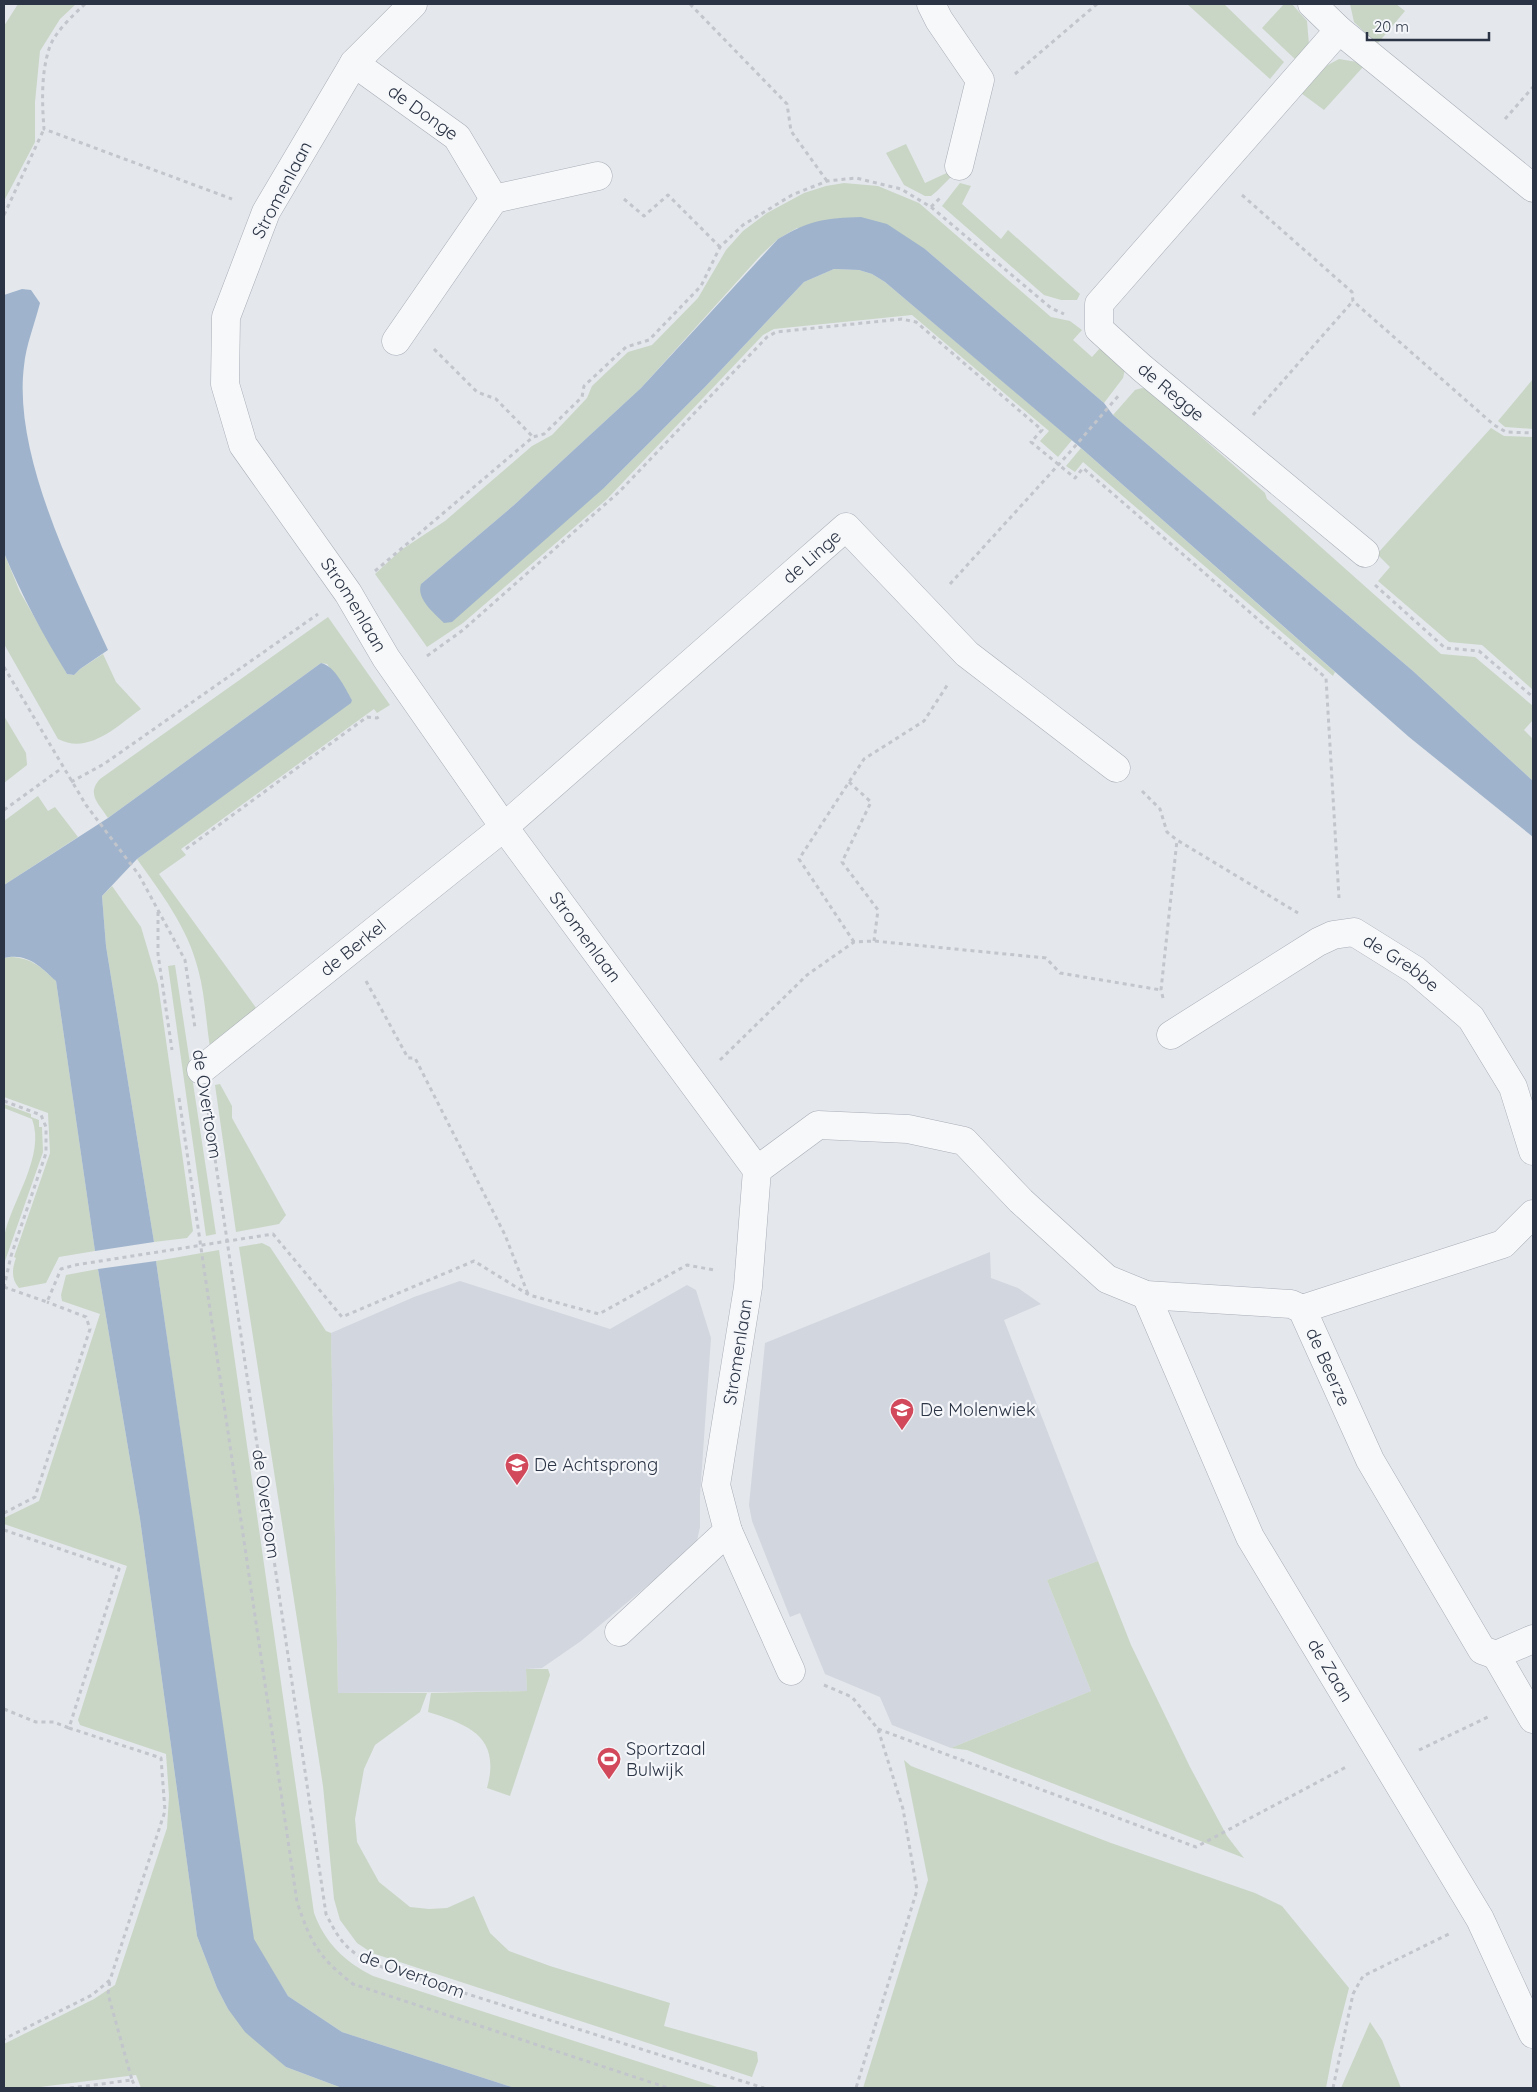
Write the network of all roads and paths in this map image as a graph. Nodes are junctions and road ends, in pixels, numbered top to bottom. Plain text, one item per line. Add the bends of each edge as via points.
1 (85, 4) edge
2 (413, 4) edge
3 (690, 4) edge
4 (931, 4) edge
5 (1097, 4) edge
6 (1312, 4) edge
7 (1341, 17) edge
8 (354, 63) junction
9 (980, 80) junction
10 (1533, 88) edge
11 (44, 129) junction
12 (1482, 146) junction
13 (959, 166) dead end
14 (1215, 172) junction
15 (598, 176) joint
16 (827, 181) junction
17 (1533, 188) edge
18 (494, 199) junction
19 (266, 212) junction
20 (4, 216) edge
21 (720, 247) junction
22 (1353, 301) junction
23 (1099, 329) junction
24 (403, 332) joint
25 (1114, 401) dead end
26 (1533, 433) edge
27 (533, 437) junction
28 (1231, 441) junction
29 (1058, 466) junction
30 (1365, 553) joint
31 (348, 593) junction
32 (926, 611) junction
33 (967, 654) junction
34 (4, 667) edge
35 (406, 685) junction
36 (1533, 697) edge
37 (62, 768) junction
38 (1116, 768) joint
39 (72, 782) junction
40 (849, 782) junction
41 (4, 810) edge
42 (504, 827) junction
43 (1177, 840) junction
44 (186, 849) dead end
45 (158, 910) junction
46 (1337, 934) junction
47 (874, 941) junction
48 (854, 942) junction
49 (350, 952) junction
50 (1161, 990) junction
51 (1171, 1035) joint
52 (172, 1051) dead end
53 (202, 1070) junction
54 (696, 1084) junction
55 (178, 1090) dead end
56 (4, 1102) edge
57 (1533, 1152) edge
58 (757, 1170) junction
59 (1533, 1214) edge
60 (228, 1240) junction
61 (200, 1245) junction
62 (4, 1287) edge
63 (748, 1287) junction
64 (528, 1295) junction
65 (1146, 1296) junction
66 (47, 1302) junction
67 (1302, 1309) junction
68 (4, 1513) edge
69 (4, 1530) edge
70 (728, 1531) junction
71 (619, 1632) dead end
72 (1533, 1639) edge
73 (1496, 1655) junction
74 (791, 1671) joint
75 (4, 1710) edge
76 (1528, 1710) edge
77 (69, 1728) junction
78 (878, 1729) junction
79 (1378, 1750) junction
80 (1480, 1919) junction
81 (110, 1980) junction
82 (1533, 2034) edge
83 (4, 2039) edge
84 (132, 2080) junction
85 (70, 2088) edge
86 (136, 2088) edge
87 (668, 2088) edge
88 (764, 2088) edge
89 (856, 2088) edge
90 (1333, 2088) edge

1 - 11 path via 70,18 49,47 43,80
2 - 8 street, Stromenlaan
3 - 16 path via 786,104 791,131
4 - 9 street
5 - 9 path via 1012,77
6 - 7 street
7 - 12 street
7 - 14 street
8 - 18 street, de Donge via 457,137
8 - 19 street, Stromenlaan
9 - 13 street
10 - 12 path
11 - 19 path
11 - 20 path
12 - 17 street
14 - 22 path via 1352,292
14 - 23 street via 1099,304
15 - 18 street
15 - 21 path via 644,216 668,195
16 - 21 path via 792,195 743,225
16 - 23 path via 856,178 902,189 931,207 1051,308
18 - 24 street
19 - 31 street, Stromenlaan via 226,316 225,384 243,445
21 - 27 path via 701,286 649,340 626,347 584,386 582,397 544,434
22 - 26 path via 1494,425 1506,432
22 - 28 path
23 - 28 street, de Regge
24 - 27 path via 476,392 496,399
25 - 29 path
27 - 31 path
28 - 30 street, de Regge
29 - 32 path
29 - 35 path via 1032,442 1042,430 916,322 902,319 776,332 767,337 619,492
29 - 46 path via 1075,478 1084,468 1326,678
30 - 36 path via 1376,586 1446,648 1479,651
31 - 35 street, Stromenlaan via 386,658
31 - 39 path via 104,764
32 - 33 street, de Linge
32 - 42 street, de Linge via 846,527
33 - 38 street, de Linge
33 - 40 path via 924,721 864,759
34 - 37 path, de Overtoom
35 - 42 street, Stromenlaan
35 - 44 path via 377,718 367,717
37 - 39 path, de Overtoom
37 - 41 path
38 - 43 path via 1160,808 1167,832
39 - 45 path, de Overtoom via 138,875
40 - 47 path via 871,802 842,862 878,910
40 - 48 path via 799,859
42 - 49 street, de Berkel
42 - 54 street, Stromenlaan
43 - 46 path
43 - 50 path
45 - 52 path via 158,954
45 - 53 path, de Overtoom via 185,960
46 - 51 street
46 - 57 street, de Grebbe via 1354,932 1415,970 1472,1018 1513,1087
47 - 48 path
47 - 50 path via 1046,958 1060,973
48 - 54 path via 807,975
49 - 53 street, de Berkel
49 - 64 path via 408,1058 415,1058 505,1235
50 - 51 path
53 - 60 path, de Overtoom
54 - 58 street, Stromenlaan
55 - 61 path
56 - 62 path via 41,1116 46,1127 46,1153 11,1256
58 - 63 street, Stromenlaan
58 - 65 street, de Beerze via 818,1125 908,1129 964,1141 1021,1201 1107,1279
59 - 67 street via 1503,1244
60 - 61 path
60 - 64 path via 273,1234 342,1317 474,1261
60 - 88 path, de Overtoom via 326,1914 338,1939 355,1955 379,1966
61 - 66 path via 61,1269
61 - 87 path via 297,1902 310,1939 332,1968 353,1984
62 - 66 path
63 - 64 path via 717,1270 687,1265 599,1314
63 - 70 street, Stromenlaan via 716,1485
65 - 67 street, de Beerze via 1291,1304
65 - 79 street, de Zaan via 1250,1537
66 - 68 path via 86,1317 90,1329 34,1498
67 - 73 street, de Beerze via 1370,1460 1482,1650
69 - 77 path via 119,1569
70 - 71 street
70 - 74 street, Stromenlaan
72 - 73 street
73 - 76 street
74 - 78 path via 852,1697
75 - 77 path via 36,1722 54,1722
76 - 79 path via 1400,1758
77 - 81 path via 161,1758 165,1811
78 - 79 path via 1196,1847
78 - 89 path via 903,1810 916,1890
79 - 80 street, de Zaan
80 - 82 street, de Zaan
80 - 90 path via 1363,1976 1353,1994
81 - 83 path via 92,1995
81 - 84 path via 108,1994
84 - 85 path
84 - 86 path

